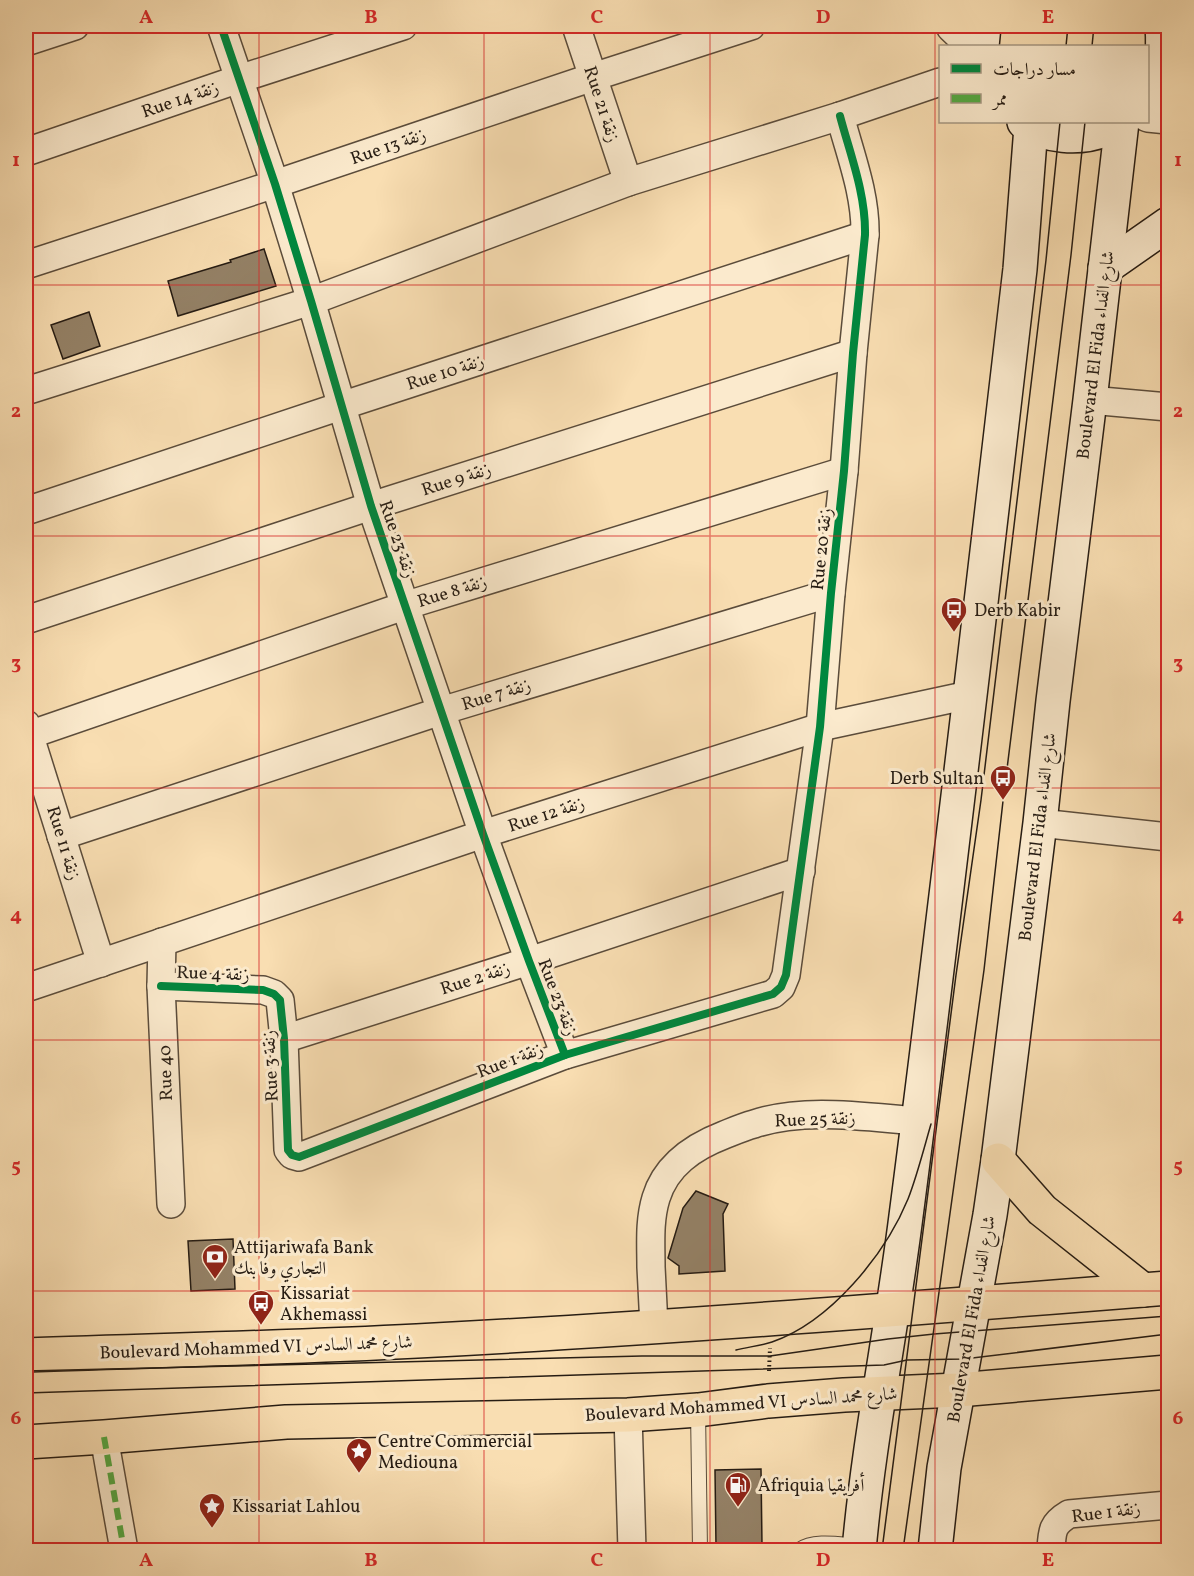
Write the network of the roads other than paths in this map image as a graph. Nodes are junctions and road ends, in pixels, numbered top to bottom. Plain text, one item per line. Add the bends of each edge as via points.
1 (75, 26) edge
2 (221, 26) edge
3 (403, 26) edge
4 (576, 26) edge
5 (751, 26) edge
6 (953, 26) edge
7 (984, 26) edge
8 (1162, 26) edge
9 (26, 42) edge
10 (973, 45) edge
11 (982, 45) edge
12 (593, 77) junction
13 (239, 79) junction
14 (939, 82) edge
15 (1149, 94) edge
16 (1149, 115) edge
17 (840, 116) junction
18 (1168, 117) edge
19 (1120, 123) edge
20 (1122, 123) edge
21 (1028, 124) edge
22 (26, 152) edge
23 (628, 182) junction
24 (275, 184) junction
25 (1168, 224) edge
26 (865, 235) junction
27 (26, 265) edge
28 (1105, 268) junction
29 (311, 301) junction
30 (853, 353) junction
31 (26, 391) edge
32 (1090, 400) junction
33 (341, 406) junction
34 (1168, 407) edge
35 (844, 471) junction
36 (371, 506) junction
37 (26, 511) edge
38 (831, 593) junction
39 (404, 606) junction
40 (26, 620) edge
41 (969, 695) junction
42 (441, 711) junction
43 (820, 727) junction
44 (27, 729) edge
45 (1040, 823) junction
46 (483, 834) junction
47 (62, 836) junction
48 (1168, 837) edge
49 (801, 871) junction
50 (162, 942) junction
51 (529, 961) junction
52 (101, 963) junction
53 (162, 986) junction
54 (781, 987) joint
55 (26, 988) edge
56 (263, 990) joint
57 (285, 1039) junction
58 (565, 1055) junction
59 (918, 1121) junction
60 (288, 1150) joint
61 (998, 1160) junction
62 (171, 1204) dead end
63 (1156, 1289) edge
64 (973, 1305) junction
65 (893, 1311) junction
66 (654, 1326) junction
67 (26, 1354) edge
68 (1168, 1372) edge
69 (958, 1390) junction
70 (880, 1392) junction
71 (698, 1410) junction
72 (628, 1415) junction
73 (104, 1437) junction
74 (26, 1442) edge
75 (1168, 1505) edge
76 (1052, 1542) edge
77 (859, 1548) edge
78 (124, 1551) edge
79 (632, 1551) edge
80 (700, 1551) edge
81 (800, 1551) edge
82 (935, 1551) edge

1 - 9 street
2 - 13 street, Rue 23 زنقة
3 - 13 street, Rue 14 زنقة
4 - 12 street, Rue 21 زنقة
5 - 12 street, Rue 13 زنقة
6 - 10 main road
7 - 11 main road
8 - 15 main road via 1160,72
12 - 23 street, Rue 21 زنقة
12 - 24 street, Rue 13 زنقة
13 - 22 street, Rue 14 زنقة
13 - 24 street, Rue 23 زنقة
14 - 17 street
16 - 18 main road
17 - 23 street
17 - 26 street, Rue 20 زنقة via 862,198
19 - 21 main road via 1084,135 1058,135
20 - 28 main road, Boulevard El Fida شارع الفداء
21 - 41 main road via 1020,269
23 - 29 street
24 - 27 street, Rue 13 زنقة
24 - 29 street, Rue 23 زنقة
25 - 28 main road
26 - 30 street, Rue 20 زنقة
26 - 33 street, Rue 10 زنقة
28 - 32 main road, Boulevard El Fida شارع الفداء
29 - 31 street
29 - 33 street, Rue 23 زنقة
30 - 35 street, Rue 20 زنقة
30 - 36 street, Rue 9 زنقة
32 - 34 street
32 - 45 main road, Boulevard El Fida شارع الفداء
33 - 36 street, Rue 23 زنقة
33 - 37 street, Rue 10 زنقة
35 - 38 street, Rue 20 زنقة
35 - 39 street, Rue 8 زنقة
36 - 39 street, Rue 23 زنقة
36 - 40 street, Rue 9 زنقة
38 - 42 street, Rue 7 زنقة
38 - 43 street, Rue 20 زنقة
39 - 42 street, Rue 23 زنقة
39 - 44 street, Rue 8 زنقة
41 - 43 street, Rue 12 زنقة
41 - 59 main road
42 - 46 street, Rue 23 زنقة
42 - 47 street, Rue 7 زنقة
43 - 46 street, Rue 12 زنقة
43 - 49 street, Rue 20 زنقة
44 - 47 street, Rue 11 زنقة
45 - 48 street
45 - 61 main road, Boulevard El Fida شارع الفداء
46 - 50 street, Rue 12 زنقة
46 - 51 street, Rue 23 زنقة
47 - 52 street, Rue 11 زنقة
49 - 51 street, Rue 2 زنقة
49 - 54 street, Rue 20 زنقة
50 - 52 street, Rue 12 زنقة
50 - 53 street, Rue 40
51 - 57 street, Rue 2 زنقة
51 - 58 street, Rue 23 زنقة
52 - 55 street, Rue 12 زنقة
53 - 56 street, Rue 4 زنقة
53 - 62 street, Rue 40
54 - 58 street, Rue 1 زنقة via 773,994
56 - 57 street, Rue 3 زنقة via 280,1000
57 - 60 street, Rue 3 زنقة
58 - 60 street, Rue 1 زنقة via 299,1157
59 - 65 main road
59 - 66 street, Rue 25 زنقة via 841,1115 783,1118 755,1123 697,1147 682,1158 660,1185 652,1215
61 - 63 main road via 1042,1209
61 - 64 main road, Boulevard El Fida شارع الفداء
63 - 64 main road, Boulevard Mohammed VI شارع محمد السادس
64 - 65 main road, Boulevard Mohammed VI شارع محمد السادس
64 - 69 main road, Boulevard El Fida شارع الفداء
65 - 66 main road, Boulevard Mohammed VI شارع محمد السادس
65 - 70 main road
66 - 67 main road, Boulevard Mohammed VI شارع محمد السادس via 416,1341
68 - 69 main road, Boulevard Mohammed VI شارع محمد السادس
69 - 70 main road, Boulevard Mohammed VI شارع محمد السادس
69 - 82 main road, Boulevard El Fida شارع الفداء
70 - 71 main road, Boulevard Mohammed VI شارع محمد السادس
70 - 77 main road
71 - 72 main road, Boulevard Mohammed VI شارع محمد السادس
71 - 80 lane
72 - 73 main road, Boulevard Mohammed VI شارع محمد السادس via 286,1422
72 - 79 street
73 - 74 main road, Boulevard Mohammed VI شارع محمد السادس
73 - 78 street
75 - 76 street, Rue 1 زنقة via 1069,1514 1058,1520
77 - 81 lane via 818,1544

